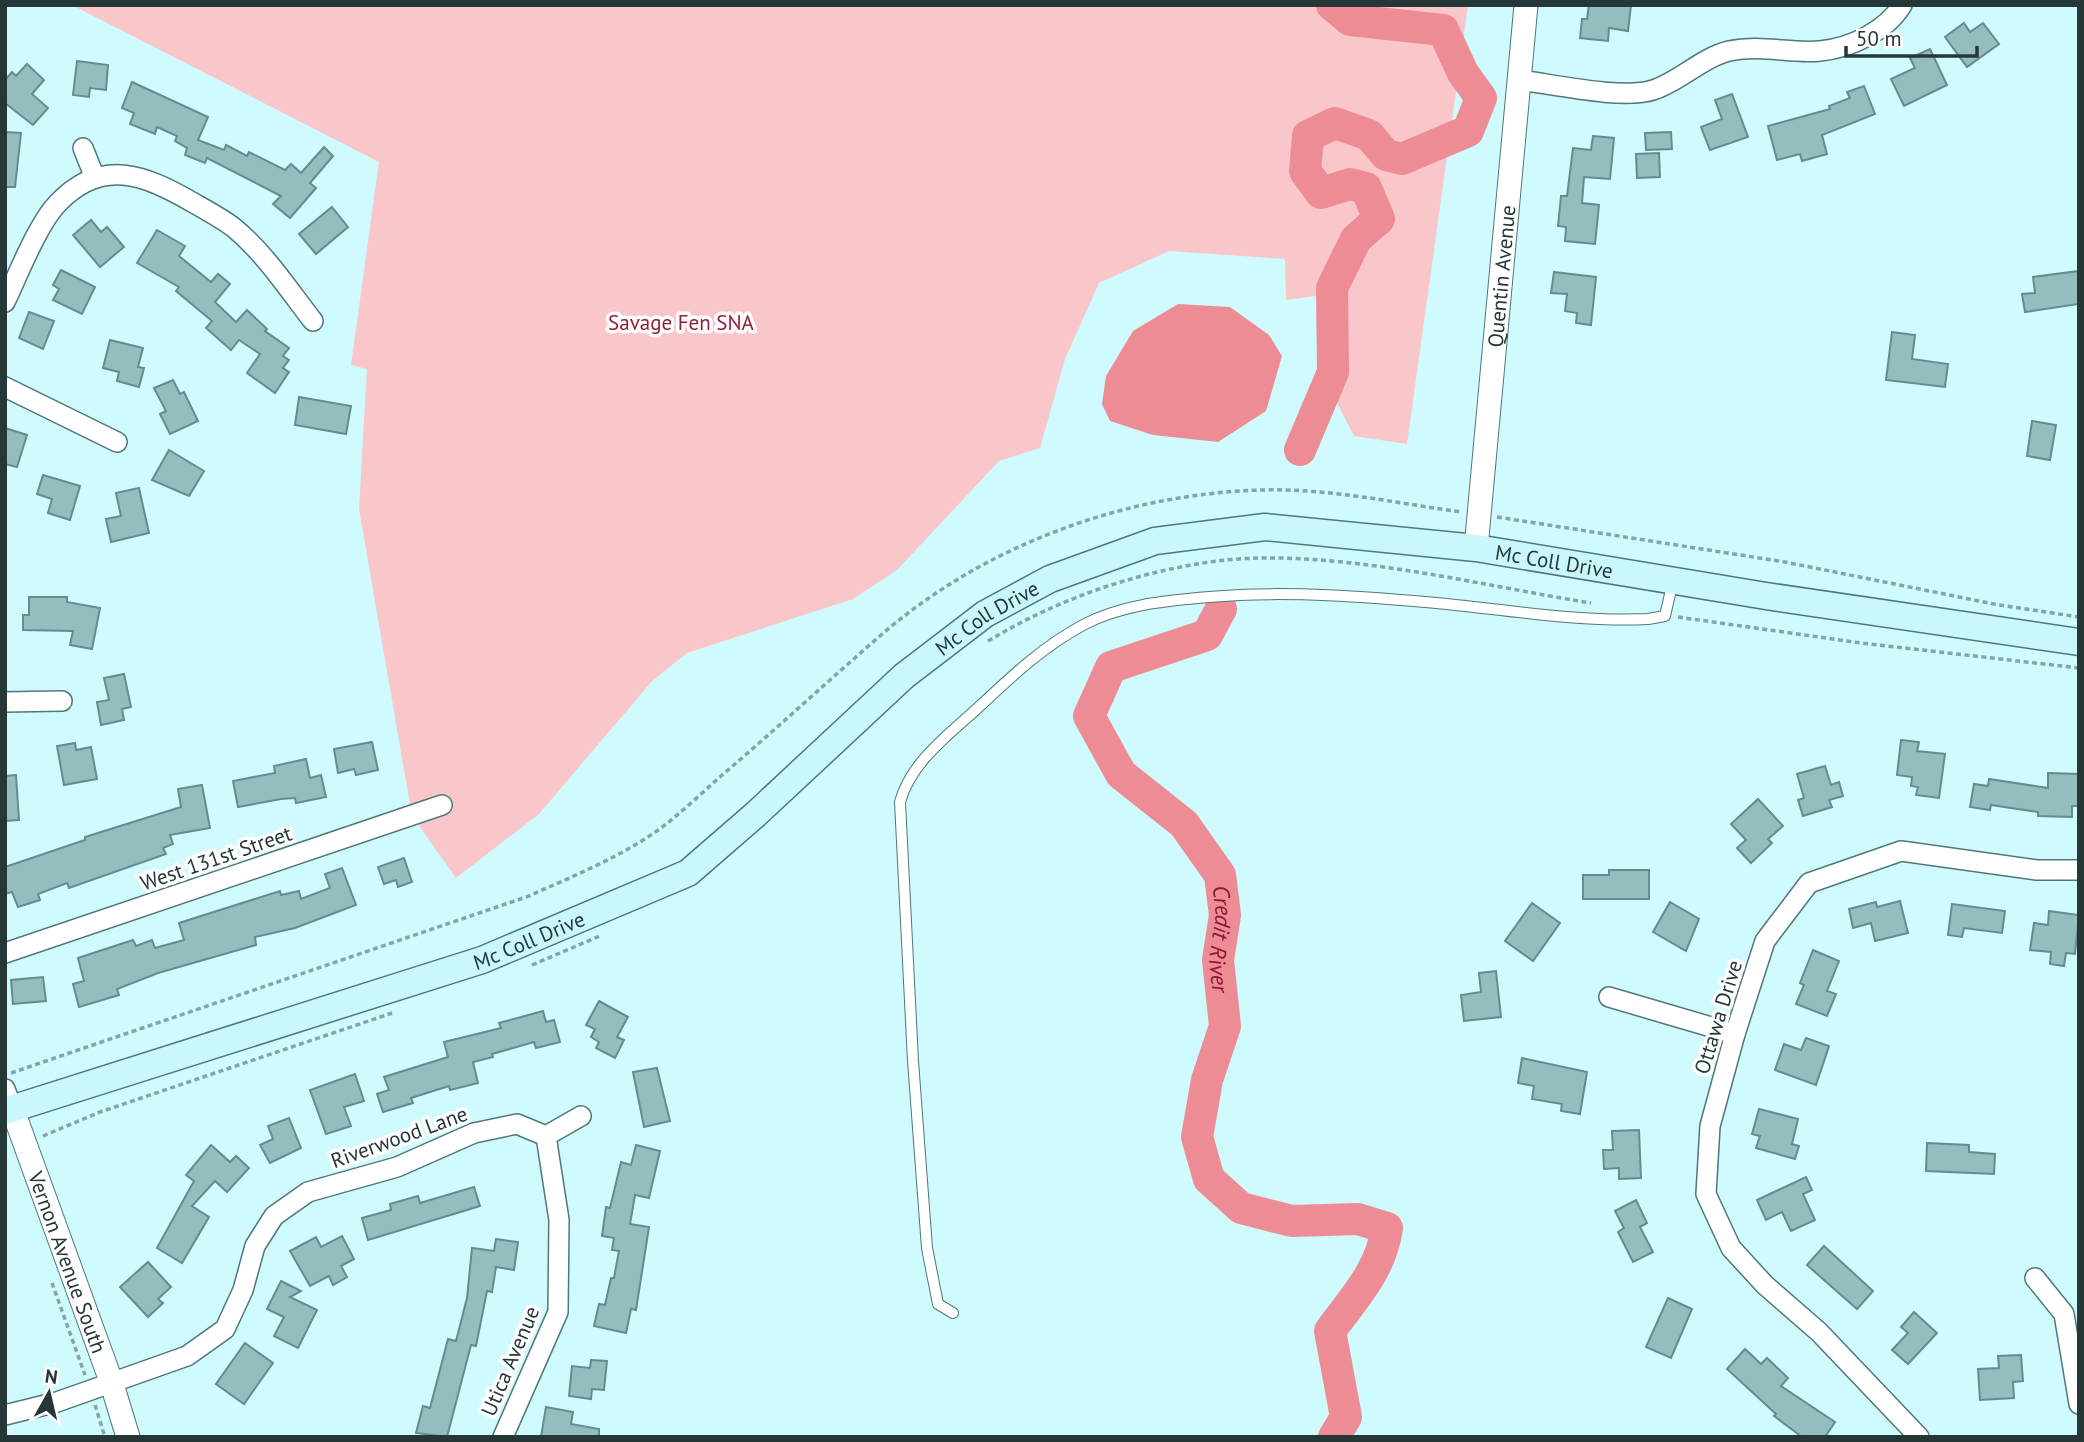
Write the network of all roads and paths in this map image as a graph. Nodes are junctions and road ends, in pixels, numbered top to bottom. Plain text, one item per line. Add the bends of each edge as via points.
1 (1526, 5) edge
2 (1902, 5) edge
3 (1519, 80) junction
4 (83, 148) dead end
5 (95, 177) junction
6 (5, 302) edge
7 (313, 321) dead end
8 (5, 387) edge
9 (117, 442) dead end
10 (1479, 514) junction
11 (1476, 548) junction
12 (1674, 581) junction
13 (1599, 605) dead end
14 (1665, 615) junction
15 (2079, 617) edge
16 (2079, 642) edge
17 (985, 643) dead end
18 (2079, 668) edge
19 (62, 701) dead end
20 (5, 702) edge
21 (442, 805) dead end
22 (2079, 870) edge
23 (610, 931) dead end
24 (5, 953) edge
25 (524, 967) dead end
26 (1609, 998) dead end
27 (395, 1012) dead end
28 (1735, 1034) junction
29 (5, 1074) edge
30 (7, 1103) edge
31 (581, 1116) dead end
32 (546, 1136) junction
33 (24, 1143) junction
34 (2035, 1278) dead end
35 (953, 1313) dead end
36 (111, 1381) junction
37 (2079, 1404) edge
38 (5, 1415) edge
39 (128, 1437) edge
40 (503, 1437) edge
41 (1919, 1437) edge

1 - 3 street, Quentin Avenue
2 - 3 street via 1863,40 1820,51 1765,47 1728,51 1653,90 1624,93
3 - 10 street, Quentin Avenue
4 - 5 street
5 - 6 street via 55,206
5 - 7 street via 117,173 155,181 233,227 265,259
8 - 9 street
10 - 11 street, Quentin Avenue
10 - 15 path via 1785,562
10 - 29 path via 1323,492 1260,490 1159,502 1086,519 1010,551 940,590 882,634 660,828 596,866 529,896
11 - 12 main road, Mc Coll Drive
11 - 30 main road, Mc Coll Drive via 1265,527 1155,541 1050,579 985,614 904,676 688,873 482,960
12 - 14 lane
12 - 16 main road, Mc Coll Drive
13 - 17 path via 1381,568 1296,560 1219,561 1139,575 1072,598
14 - 18 path
14 - 35 lane via 1629,620 1339,596 1263,594 1152,601 1087,623 1050,645 931,751 905,785 900,802 927,1248 938,1304
19 - 20 street
21 - 24 street, West 131st Street
22 - 28 street, Ottawa Drive via 2037,870 1900,851 1809,883 1765,940
23 - 25 path
26 - 28 street
27 - 33 path via 100,1112
28 - 41 street, Ottawa Drive via 1710,1126 1706,1194 1731,1248
30 - 33 street, Vernon Avenue South
31 - 32 street
32 - 36 street, Riverwood Lane via 517,1124 474,1133 397,1167 308,1192 274,1216 255,1246 243,1290 225,1329 187,1356
32 - 40 street, Utica Avenue via 559,1220 558,1312
33 - 36 street, Vernon Avenue South
34 - 37 street via 2063,1314
36 - 38 street, Riverwood Lane via 57,1402
36 - 39 street, Vernon Avenue South

